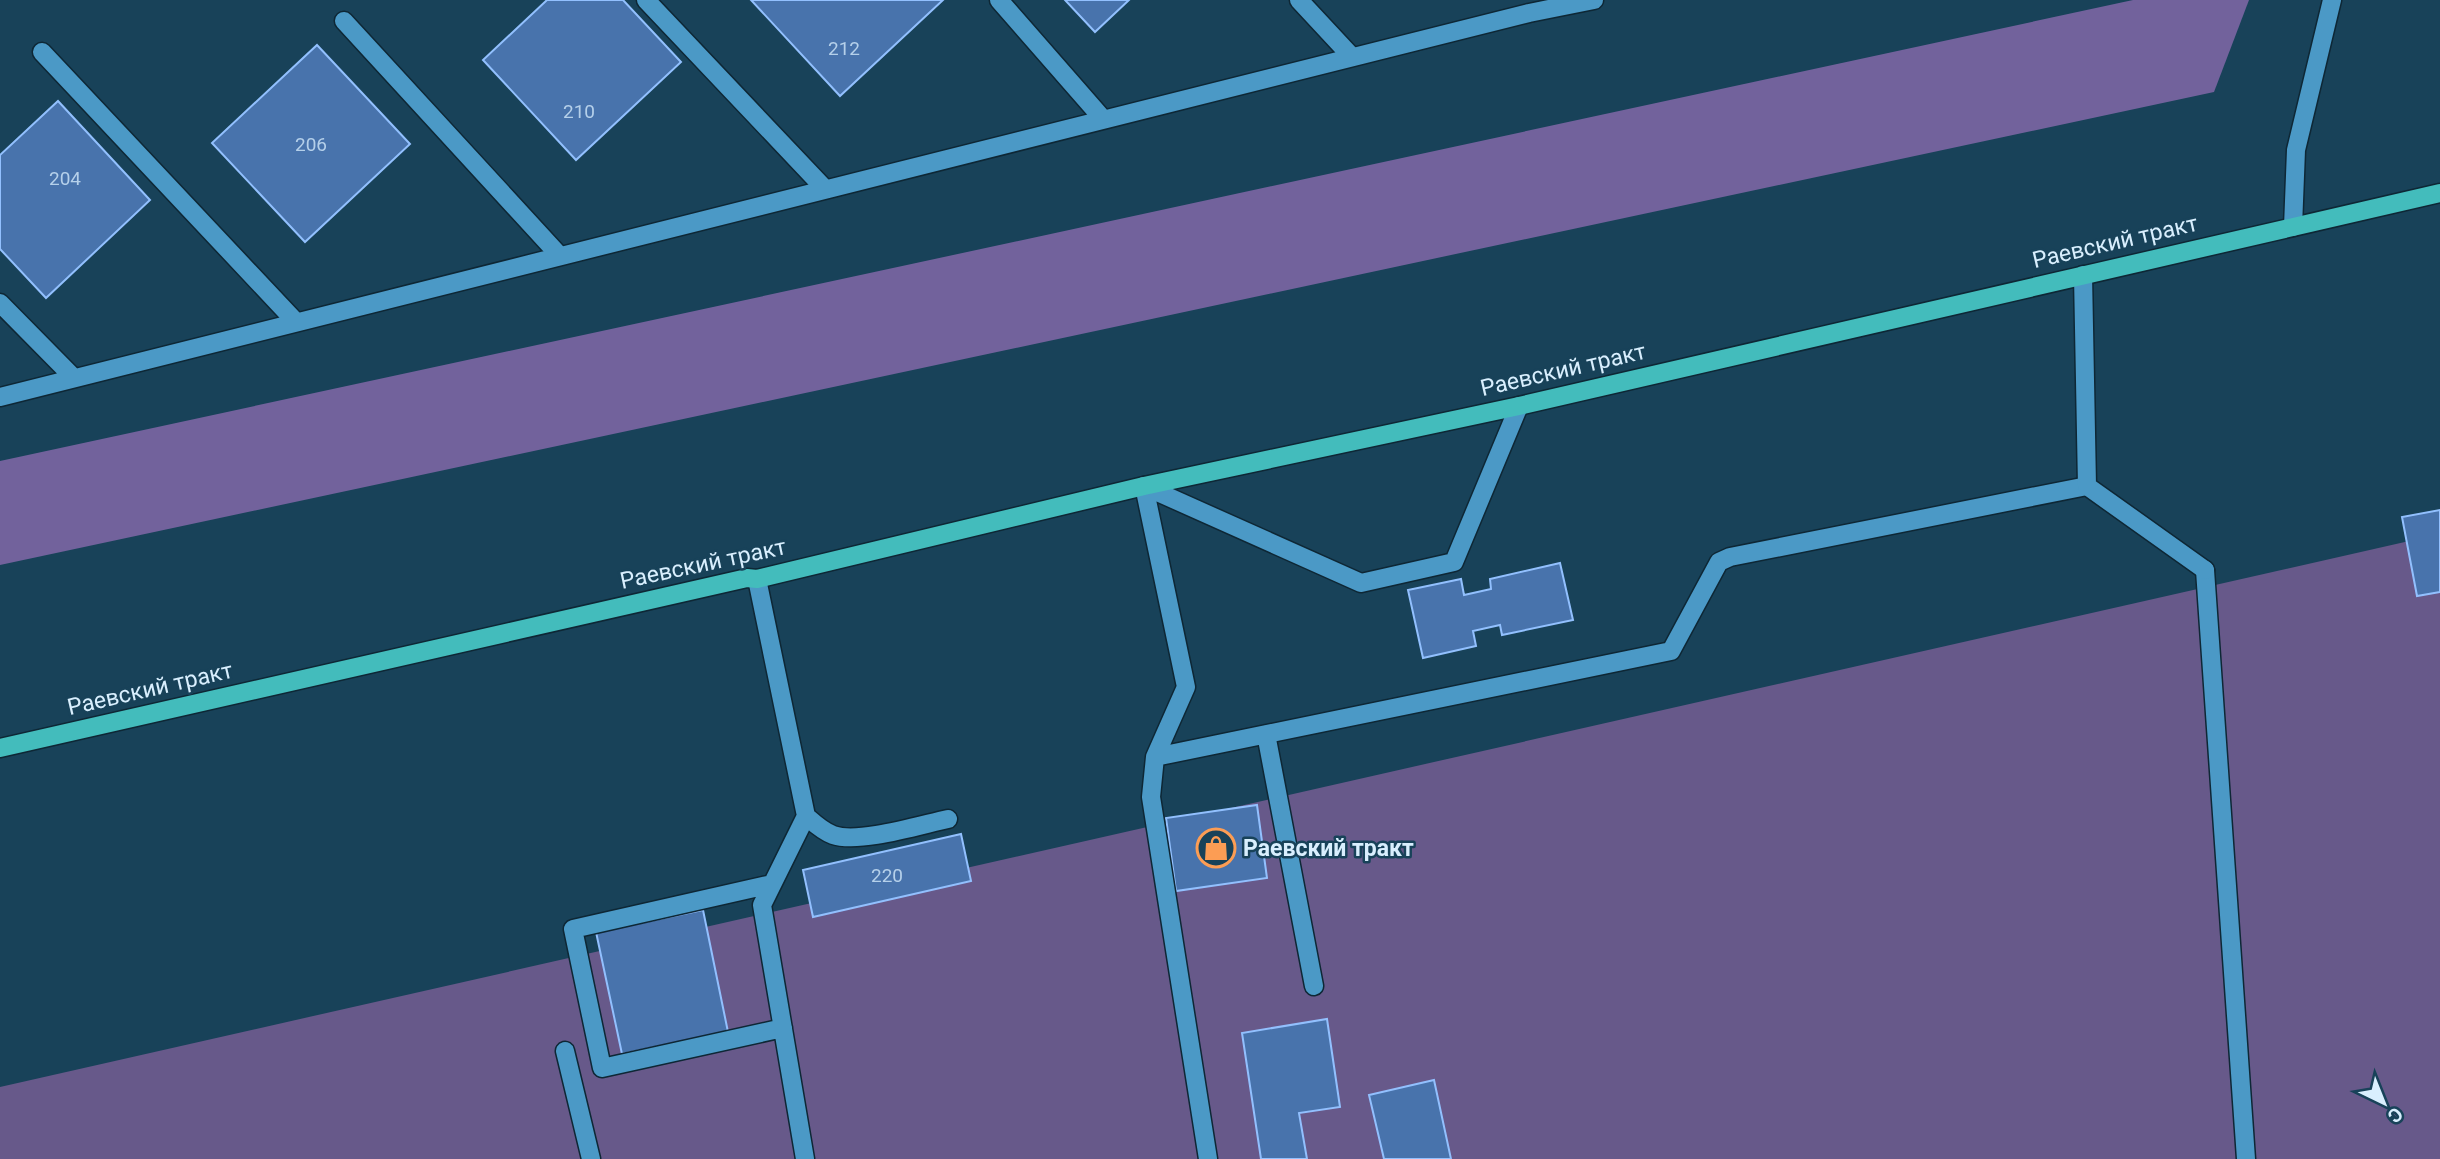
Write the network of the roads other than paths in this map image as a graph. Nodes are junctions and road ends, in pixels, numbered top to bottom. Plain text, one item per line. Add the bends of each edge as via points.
1 (646, 0) edge
2 (999, 0) edge
3 (1299, 0) edge
4 (1594, 0) edge
5 (2332, 0) edge
6 (1523, 6) edge
7 (344, 21) dead end
8 (42, 52) dead end
9 (1352, 57) junction
10 (1103, 119) junction
11 (825, 189) junction
12 (2440, 193) edge
13 (2293, 227) junction
14 (559, 255) junction
15 (2083, 275) junction
16 (0, 303) edge
17 (295, 321) junction
18 (74, 378) junction
19 (0, 397) edge
20 (1519, 406) junction
21 (1144, 486) junction
22 (2087, 486) junction
23 (757, 579) junction
24 (1266, 734) junction
25 (0, 748) edge
26 (1155, 757) junction
27 (806, 816) junction
28 (948, 819) dead end
29 (772, 884) junction
30 (1314, 986) dead end
31 (783, 1028) junction
32 (565, 1051) dead end
33 (591, 1159) edge
34 (805, 1159) edge
35 (1208, 1159) edge
36 (2246, 1159) edge

1 - 11 street
2 - 10 street
3 - 9 street
4 - 6 street
5 - 13 street via 2296,149
6 - 9 street
7 - 14 street
8 - 17 street
9 - 10 street
10 - 11 street
11 - 14 street
12 - 13 main road, Раевский тракт
13 - 15 main road, Раевский тракт
14 - 17 street
15 - 20 main road, Раевский тракт
15 - 22 street
16 - 18 street
17 - 18 street
18 - 19 street
20 - 21 main road, Раевский тракт
20 - 21 street via 1454,562 1361,583
21 - 23 main road, Раевский тракт
21 - 26 street via 1186,687
22 - 24 street via 1730,557 1719,562 1671,651
22 - 36 street via 2205,570
23 - 25 main road, Раевский тракт
23 - 27 street
24 - 26 street
24 - 30 street
26 - 35 street via 1151,797
27 - 28 street via 819,828 847,837
27 - 29 street
29 - 31 street via 762,905
29 - 31 street via 573,929 602,1068
31 - 34 street
32 - 33 street

